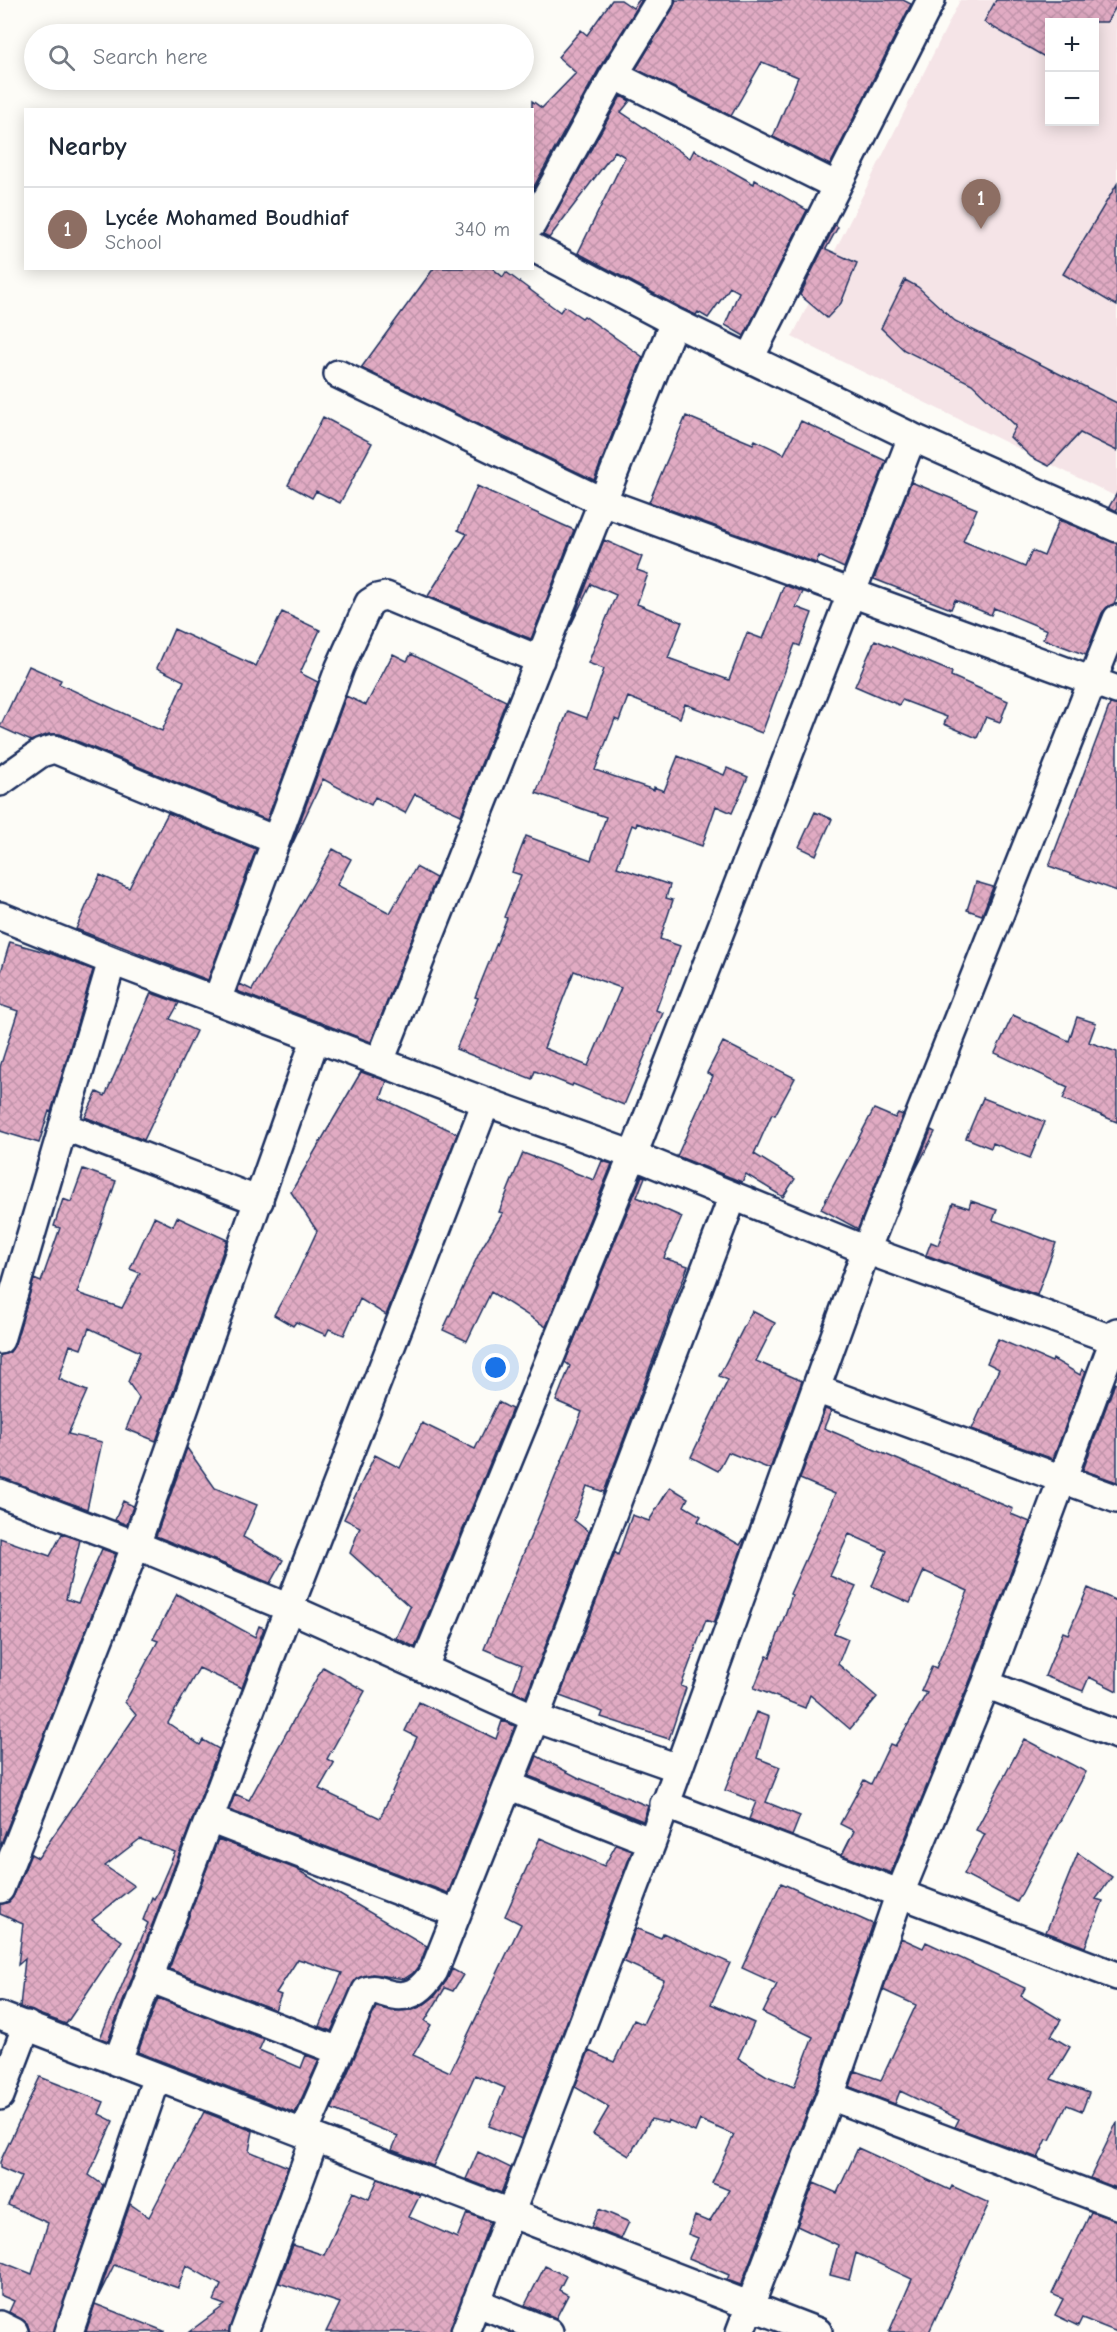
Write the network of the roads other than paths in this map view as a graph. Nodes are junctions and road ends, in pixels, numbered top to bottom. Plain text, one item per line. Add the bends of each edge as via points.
1 (660, 0) edge
2 (931, 0) edge
3 (614, 75) junction
4 (837, 186) junction
5 (534, 220) edge
6 (534, 247) edge
7 (674, 322) junction
8 (750, 358) junction
9 (338, 374) dead end
10 (912, 437) junction
11 (603, 502) junction
12 (1117, 528) edge
13 (851, 594) junction
14 (1117, 619) edge
15 (540, 660) junction
16 (1105, 686) edge
17 (0, 782) edge
18 (275, 840) junction
19 (0, 916) edge
20 (112, 961) junction
21 (217, 1000) junction
22 (316, 1037) junction
23 (381, 1061) junction
24 (486, 1102) junction
25 (63, 1126) junction
26 (633, 1155) junction
27 (733, 1196) junction
28 (259, 1201) junction
29 (866, 1250) junction
30 (1116, 1338) edge
31 (0, 1340) edge
32 (816, 1389) junction
33 (1063, 1479) junction
34 (0, 1493) edge
35 (1117, 1499) edge
36 (136, 1545) junction
37 (289, 1608) junction
38 (424, 1667) junction
39 (986, 1684) junction
40 (536, 1718) junction
41 (1117, 1735) edge
42 (678, 1768) junction
43 (508, 1785) junction
44 (664, 1804) junction
45 (209, 1819) junction
46 (652, 1842) junction
47 (0, 1888) edge
48 (900, 1893) junction
49 (456, 1913) junction
50 (1117, 1976) edge
51 (149, 1977) junction
52 (0, 2016) edge
53 (27, 2025) junction
54 (339, 2051) junction
55 (117, 2062) junction
56 (157, 2077) junction
57 (0, 2096) edge
58 (830, 2096) junction
59 (309, 2135) junction
60 (1117, 2205) edge
61 (510, 2213) junction
62 (476, 2302) junction
63 (749, 2307) junction
64 (0, 2325) edge
65 (14, 2332) edge
66 (69, 2332) edge
67 (244, 2332) edge
68 (465, 2332) edge
69 (549, 2332) edge
70 (740, 2332) edge
71 (818, 2332) edge

1 - 3 street
2 - 4 street
3 - 4 street
3 - 5 street
4 - 8 street
6 - 7 street
7 - 8 street
7 - 11 street
8 - 10 street
9 - 11 street
10 - 12 street
10 - 13 street
11 - 13 street
11 - 15 street
13 - 16 street
13 - 26 street
14 - 16 street
15 - 18 street via 386,596 369,603 354,632
15 - 23 street
16 - 29 street
17 - 18 street via 41,753 54,749
18 - 21 street
19 - 20 street
20 - 21 street
20 - 25 street
21 - 22 street
22 - 23 street
22 - 28 street
23 - 24 street
24 - 26 street
24 - 37 street
25 - 28 street
25 - 31 street
26 - 27 street
26 - 38 street
27 - 29 street
27 - 40 street
28 - 36 street
29 - 30 street
29 - 32 street
30 - 33 street
32 - 33 street
32 - 42 street
33 - 35 street
33 - 39 street
34 - 36 street
36 - 37 street
36 - 47 street
37 - 38 street
37 - 45 street
38 - 40 street
39 - 41 street
39 - 48 street
40 - 42 street
40 - 43 street
42 - 44 street
43 - 46 street
43 - 49 street
44 - 46 street
44 - 48 street
45 - 49 street
45 - 51 street
46 - 61 street
48 - 50 street
48 - 58 street
49 - 54 street via 434,1971 422,1988 399,1997 374,1989 366,1991
51 - 54 street
51 - 55 street
52 - 53 street
53 - 55 street
53 - 57 street
54 - 59 street
55 - 56 street
56 - 59 street
56 - 66 street
58 - 60 street
58 - 63 street
59 - 61 street
59 - 67 street
61 - 62 street
61 - 63 street
62 - 68 street
62 - 69 street
63 - 70 street
63 - 71 street
64 - 65 street

